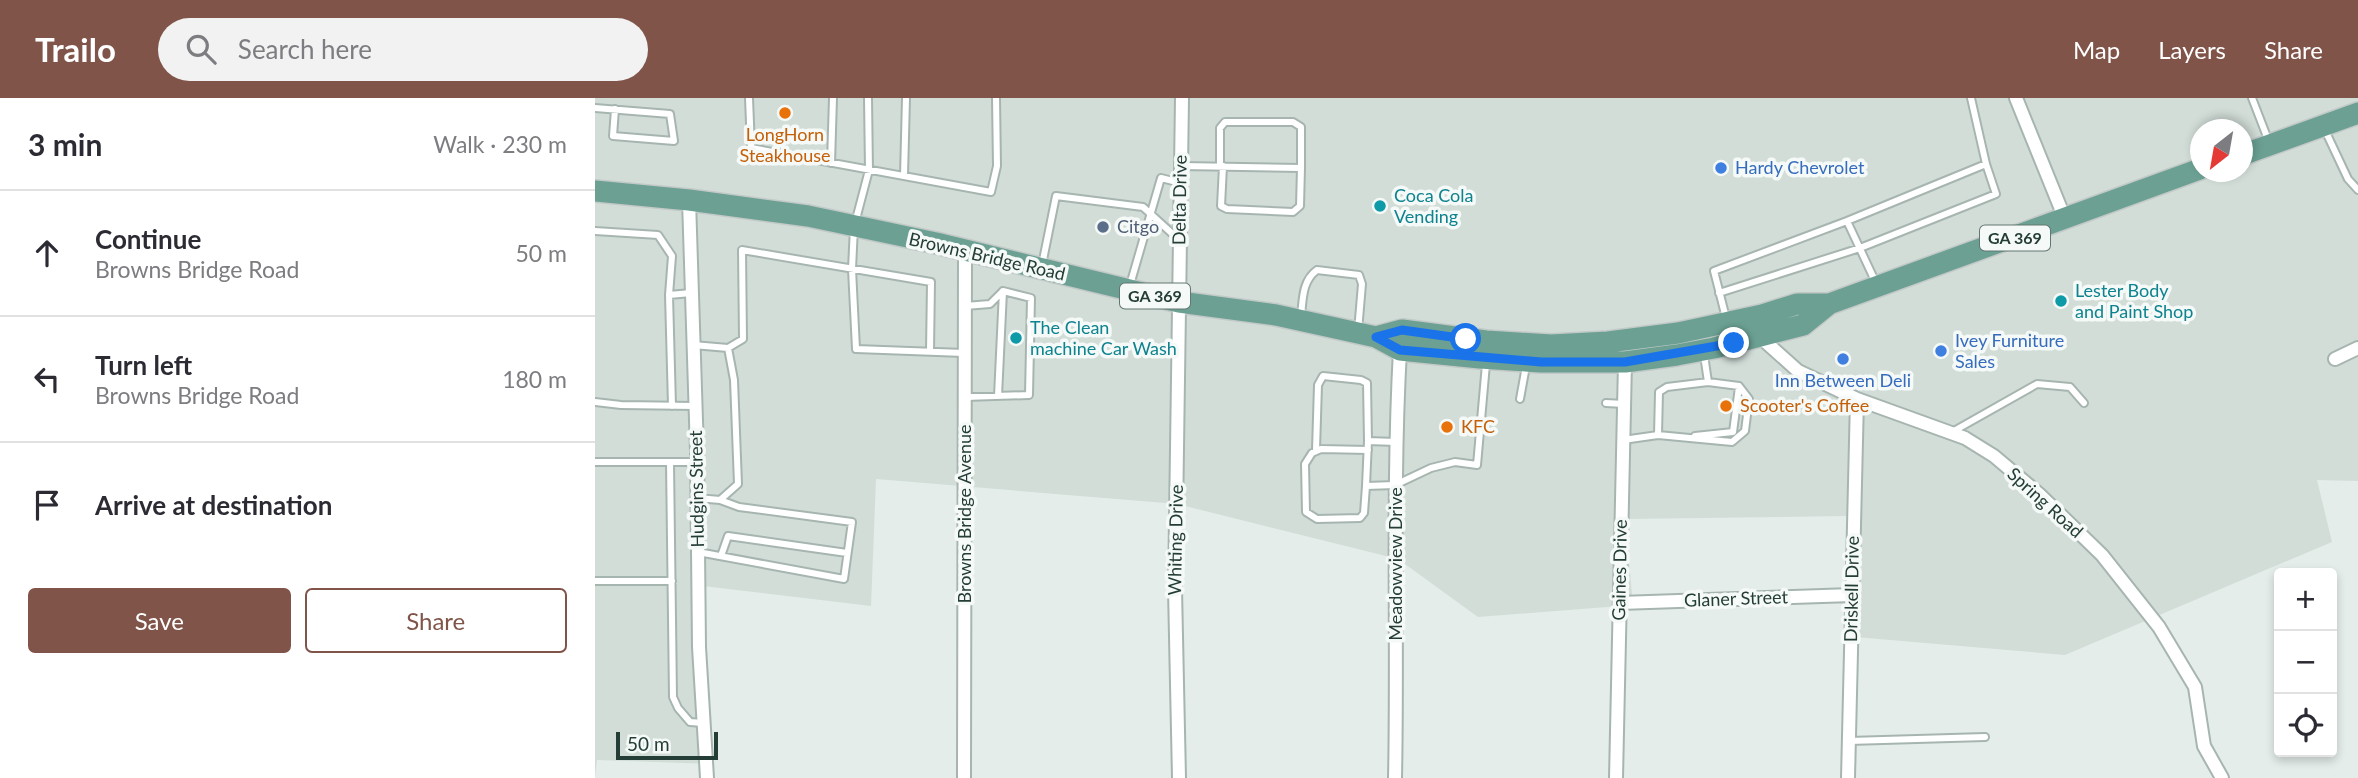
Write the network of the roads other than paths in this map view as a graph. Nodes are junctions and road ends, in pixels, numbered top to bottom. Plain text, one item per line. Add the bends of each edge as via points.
1 (748, 98) edge
2 (833, 98) edge
3 (868, 98) edge
4 (906, 98) edge
5 (996, 98) edge
6 (1182, 98) edge
7 (1971, 98) edge
8 (2015, 98) edge
9 (2252, 98) edge
10 (595, 108) edge
11 (615, 109) junction
12 (2358, 113) edge
13 (2323, 126) junction
14 (2270, 145) junction
15 (2253, 151) edge
16 (831, 163) junction
17 (1986, 164) junction
18 (1181, 166) junction
19 (1222, 166) junction
20 (1301, 168) junction
21 (869, 170) junction
22 (2190, 174) edge
23 (904, 176) junction
24 (1181, 183) junction
25 (2358, 190) edge
26 (595, 191) edge
27 (689, 200) junction
28 (1152, 215) junction
29 (2065, 219) junction
30 (1847, 221) junction
31 (854, 227) junction
32 (595, 231) edge
33 (1180, 240) junction
34 (1860, 248) junction
35 (965, 251) junction
36 (852, 269) junction
37 (1041, 270) junction
38 (1878, 288) junction
39 (1003, 290) junction
40 (1128, 290) junction
41 (691, 293) junction
42 (1719, 293) junction
43 (669, 295) junction
44 (1179, 302) junction
45 (1829, 304) junction
46 (965, 306) junction
47 (1300, 322) junction
48 (1728, 322) junction
49 (1367, 335) junction
50 (1759, 336) junction
51 (693, 345) junction
52 (728, 348) junction
53 (2358, 348) edge
54 (1400, 350) junction
55 (1703, 350) junction
56 (930, 352) junction
57 (965, 353) junction
58 (1486, 358) junction
59 (2335, 359) dead end
60 (1527, 361) junction
61 (1625, 362) junction
62 (1708, 382) junction
63 (1739, 386) junction
64 (998, 396) junction
65 (965, 397) junction
66 (1520, 399) dead end
67 (1857, 399) junction
68 (595, 402) edge
69 (2084, 403) dead end
70 (1606, 404) dead end
71 (1624, 404) junction
72 (672, 406) junction
73 (695, 406) junction
74 (1950, 433) junction
75 (1658, 435) junction
76 (1686, 438) junction
77 (1623, 440) junction
78 (1368, 441) junction
79 (1397, 442) junction
80 (1316, 450) junction
81 (1368, 450) junction
82 (595, 462) edge
83 (670, 462) junction
84 (697, 462) junction
85 (1395, 485) junction
86 (1366, 486) junction
87 (697, 498) junction
88 (720, 500) junction
89 (698, 552) junction
90 (847, 553) junction
91 (721, 556) junction
92 (595, 581) edge
93 (672, 581) junction
94 (1852, 595) junction
95 (1620, 603) junction
96 (704, 723) junction
97 (1985, 737) dead end
98 (1849, 741) junction
99 (707, 778) edge
100 (964, 778) edge
101 (1179, 778) edge
102 (1395, 778) edge
103 (1616, 778) edge
104 (1848, 778) edge
105 (2223, 778) edge

1 - 16 lane via 751,148
2 - 16 lane
3 - 21 lane
4 - 23 lane
5 - 23 lane via 997,166 991,192
6 - 18 street, Delta Drive
7 - 17 lane
8 - 29 street
9 - 14 lane
10 - 11 lane
11 - 11 lane via 670,114 674,141 613,136
12 - 13 main road
13 - 14 main road
13 - 25 lane
14 - 15 main road
16 - 21 lane
17 - 30 lane
17 - 34 lane via 1996,194
18 - 19 lane
18 - 24 street, Delta Drive
19 - 20 lane
19 - 20 lane via 1221,206 1293,212 1300,206
19 - 20 lane via 1220,128 1225,122 1293,122 1301,127
21 - 23 lane
21 - 31 lane
22 - 29 main road, Browns Bridge Road / GA 369
24 - 28 lane via 1161,178
24 - 33 street, Delta Drive
26 - 27 main road, Browns Bridge Road / GA 369
27 - 31 main road, Browns Bridge Road / GA 369
27 - 41 street, Hudgins Street
28 - 33 lane
28 - 37 lane via 1143,207 1056,196
28 - 40 lane
29 - 38 main road, Browns Bridge Road / GA 369
30 - 34 lane
30 - 42 lane via 1714,271
31 - 35 main road, Browns Bridge Road / GA 369
31 - 36 lane
32 - 43 lane via 658,235 672,256
33 - 44 street, Delta Drive
34 - 38 lane
34 - 42 lane
35 - 37 main road, Browns Bridge Road / GA 369
35 - 46 street, Browns Bridge Avenue
36 - 52 lane via 742,250 743,339
36 - 56 lane via 931,282
36 - 56 lane via 856,349
37 - 40 main road, Browns Bridge Road / GA 369
38 - 45 main road, Browns Bridge Road / GA 369
39 - 46 lane via 990,304
39 - 64 lane
39 - 64 lane via 1031,298 1030,395
40 - 44 main road, Browns Bridge Road / GA 369
41 - 43 lane
41 - 51 street, Hudgins Street
42 - 48 lane
43 - 72 lane
44 - 47 main road, Browns Bridge Road / GA 369
44 - 101 street, Whiting Drive via 1175,589
45 - 48 main road, Browns Bridge Road / GA 369 via 1797,304
45 - 50 main road, Browns Bridge Road / GA 369 via 1803,325
46 - 57 street, Browns Bridge Avenue
47 - 49 main road, Browns Bridge Road / GA 369
47 - 49 lane via 1309,276 1317,270 1359,275
48 - 49 main road, Browns Bridge Road / GA 369 via 1678,333 1551,345 1402,330
49 - 54 main road, Browns Bridge Road / GA 369
50 - 55 main road, Browns Bridge Road / GA 369
50 - 67 street, Spring Road via 1798,371
51 - 52 lane
51 - 73 street, Hudgins Street
52 - 88 lane via 734,380 738,484
53 - 59 street
54 - 58 main road, Browns Bridge Road / GA 369
54 - 79 street, Meadowview Drive
55 - 61 main road, Browns Bridge Road / GA 369
55 - 62 lane
56 - 57 lane
57 - 65 street, Browns Bridge Avenue
58 - 60 main road, Browns Bridge Road / GA 369
58 - 85 lane via 1477,465 1455,462
60 - 61 main road, Browns Bridge Road / GA 369
60 - 66 lane
61 - 71 street, Gaines Drive
62 - 63 lane
62 - 75 lane via 1659,392
63 - 76 lane via 1733,432
63 - 76 lane via 1749,399 1745,431 1732,442
64 - 65 lane
65 - 100 street, Browns Bridge Avenue
67 - 74 street, Spring Road
67 - 94 street, Driskell Drive
68 - 72 lane
69 - 74 lane via 2070,387 2037,384
70 - 71 lane
71 - 77 street, Gaines Drive
72 - 73 lane
73 - 84 street, Hudgins Street
74 - 105 street, Spring Road via 1994,456 2102,555 2151,617 2195,687 2204,746
75 - 76 lane
75 - 77 lane
77 - 95 street, Gaines Drive
78 - 79 lane
78 - 80 lane via 1367,383 1323,376 1318,384
78 - 81 lane
79 - 85 street, Meadowview Drive
80 - 81 lane
80 - 86 lane via 1305,464 1309,516 1360,518
81 - 86 lane
82 - 83 lane
83 - 84 lane
83 - 93 lane
84 - 87 street, Hudgins Street
85 - 86 lane
85 - 102 street, Meadowview Drive
87 - 88 lane
87 - 89 street, Hudgins Street
88 - 90 lane via 739,507 852,522
89 - 91 lane
89 - 96 street, Hudgins Street
90 - 91 lane via 729,536
90 - 91 lane via 844,579
92 - 93 lane
93 - 96 lane via 673,697 690,722
94 - 95 street, Glaner Street
94 - 98 street, Driskell Drive
95 - 103 street, Gaines Drive
96 - 99 street, Hudgins Street
97 - 98 lane
98 - 104 street, Driskell Drive

